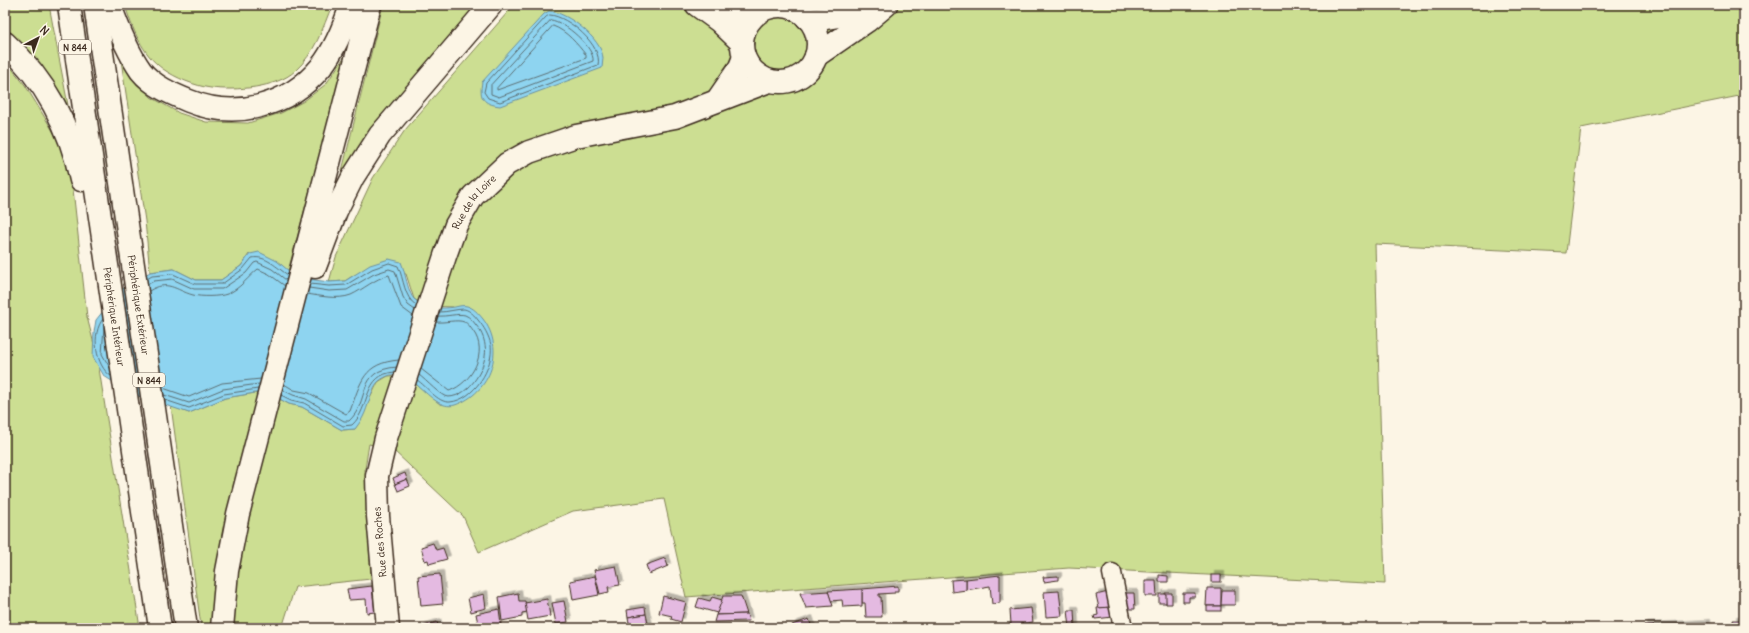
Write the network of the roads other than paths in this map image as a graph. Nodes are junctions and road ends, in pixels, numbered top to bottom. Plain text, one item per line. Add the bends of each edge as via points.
1 (68, 5) edge
2 (94, 5) edge
3 (110, 5) edge
4 (351, 5) edge
5 (370, 5) edge
6 (491, 5) edge
7 (697, 5) edge
8 (715, 5) edge
9 (874, 5) edge
10 (886, 5) edge
11 (756, 14) junction
12 (807, 18) junction
13 (5, 43) edge
14 (743, 50) junction
15 (816, 56) junction
16 (769, 81) junction
17 (713, 102) junction
18 (98, 207) junction
19 (312, 253) junction
20 (380, 456) joint
21 (1112, 573) dead end
22 (160, 628) edge
23 (186, 628) edge
24 (222, 628) edge
25 (388, 628) edge
26 (1122, 628) edge

1 - 18 main road, Périphérique Intérieur / N 844
2 - 23 main road, Périphérique Extérieur / N 844
3 - 4 main road via 123,38 142,71 165,92 195,104 226,110 256,108 278,100 303,86 335,47
5 - 19 main road
6 - 19 main road via 380,135 353,177
7 - 14 main road via 719,21
8 - 11 main road via 744,14
9 - 12 main road via 834,17
10 - 15 main road
11 - 12 main road via 778,6 794,9
11 - 14 main road via 744,30
12 - 15 main road via 816,33
13 - 18 main road via 29,69 55,108 77,156 83,188
14 - 16 main road via 754,72
14 - 17 main road via 740,67
15 - 16 main road via 810,67 800,76 782,82
16 - 17 main road, Rue de la Loire
17 - 20 main road, Rue de la Loire via 675,117 576,136 529,152 507,164 473,196 462,212 447,250
18 - 22 main road, Périphérique Intérieur / N 844
19 - 24 main road via 292,344 279,360 232,542
20 - 25 main road, Rue des Roches via 376,491
21 - 26 street

